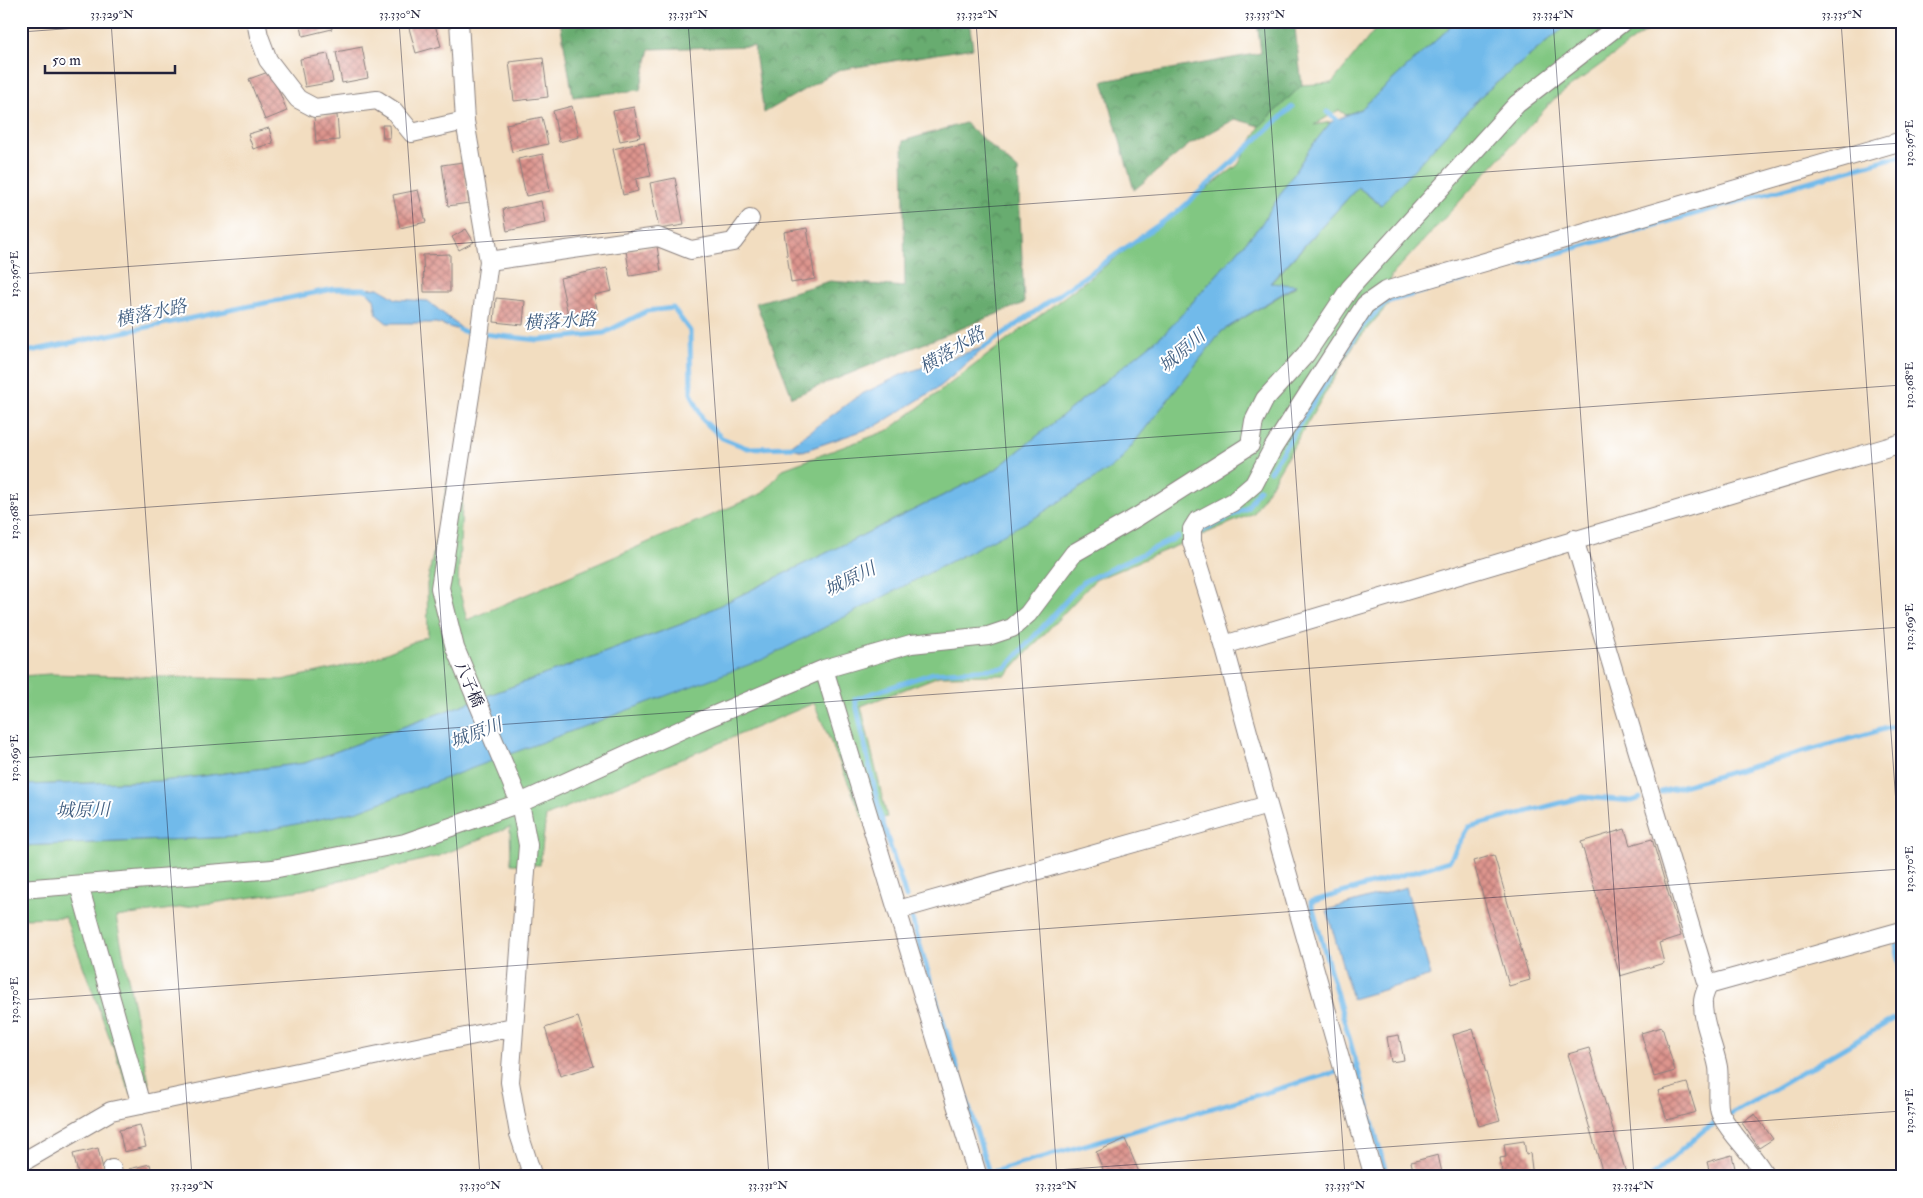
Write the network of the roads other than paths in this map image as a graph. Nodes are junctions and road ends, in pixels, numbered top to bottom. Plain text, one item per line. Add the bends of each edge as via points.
1 (256, 21) edge
2 (459, 21) edge
3 (1624, 21) edge
4 (465, 122) junction
5 (1902, 140) edge
6 (750, 219) dead end
7 (489, 261) junction
8 (1902, 443) edge
9 (1250, 445) junction
10 (1273, 448) junction
11 (1574, 539) junction
12 (1224, 645) junction
13 (824, 669) junction
14 (520, 803) junction
15 (1268, 805) junction
16 (79, 885) junction
17 (21, 889) edge
18 (898, 910) junction
19 (1902, 930) edge
20 (1708, 985) junction
21 (513, 1027) junction
22 (140, 1105) junction
23 (21, 1163) edge
24 (533, 1177) edge
25 (978, 1177) edge
26 (1374, 1177) edge
27 (1766, 1177) edge

1 - 4 street via 268,60 298,99 315,108 377,100 394,111 412,133
2 - 4 street, 八子橋
3 - 9 street via 1517,104 1350,288 1306,354 1265,399 1254,421
4 - 7 street, 八子橋
5 - 10 street via 1385,291 1365,305
6 - 7 street via 733,242 690,250 658,237
7 - 14 street, 八子橋 via 440,588 455,648
8 - 11 street
9 - 10 street
9 - 13 street via 1137,517 1074,552 1028,614 1012,628 988,636 911,644
10 - 12 street via 1254,484 1234,502 1197,521 1192,529 1192,542
11 - 12 street
11 - 20 street
12 - 15 street
13 - 14 street
13 - 18 street
14 - 16 street via 404,843 273,869
14 - 21 street, 八子橋 via 528,845
15 - 18 street
15 - 26 street
16 - 17 street
16 - 22 street
18 - 25 street
19 - 20 street
20 - 27 street via 1702,1001 1718,1066 1718,1107 1723,1120
21 - 22 street
21 - 24 street, 八子橋 via 510,1082 518,1134
22 - 23 street via 111,1111

